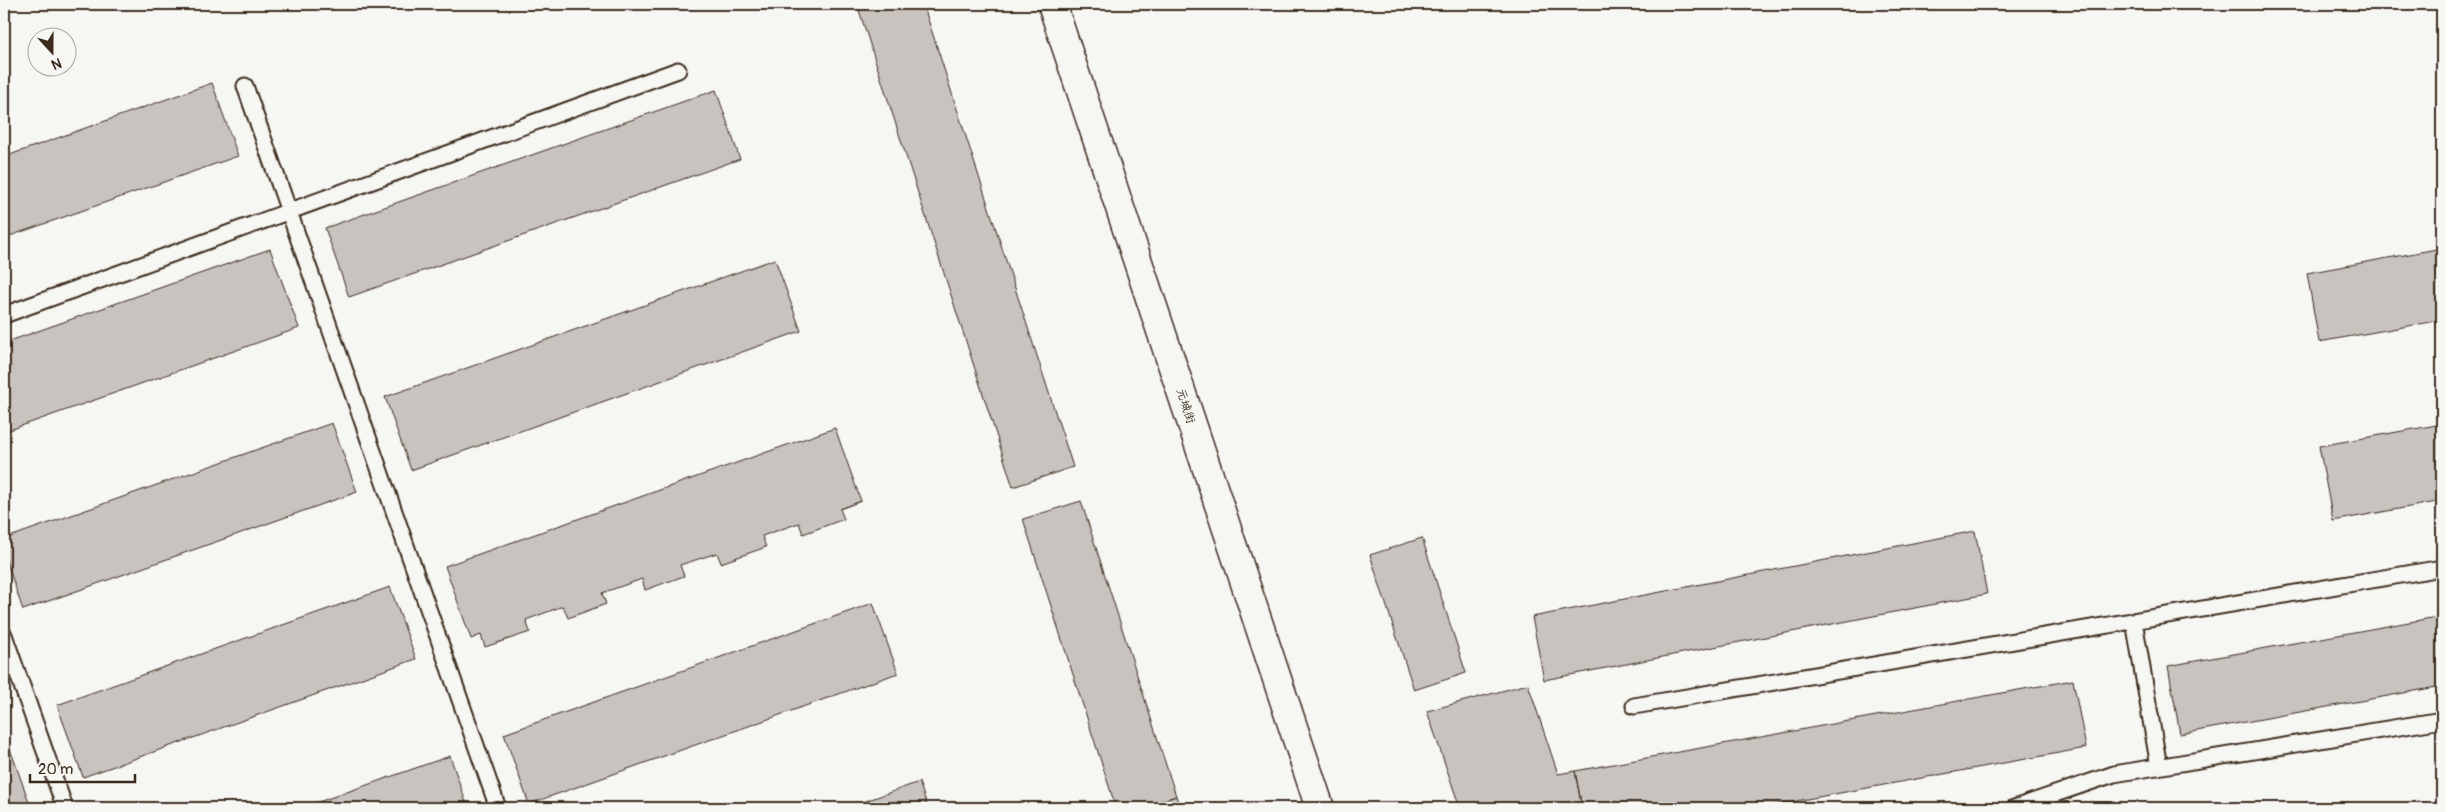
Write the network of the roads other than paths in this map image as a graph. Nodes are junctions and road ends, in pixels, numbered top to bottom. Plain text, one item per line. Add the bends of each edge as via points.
1 (1052, 4) edge
2 (678, 70) dead end
3 (245, 86) dead end
4 (289, 212) junction
5 (4, 316) edge
6 (2442, 568) edge
7 (2134, 621) junction
8 (4, 635) edge
9 (1634, 706) dead end
10 (2442, 720) edge
11 (2159, 767) junction
12 (65, 808) edge
13 (498, 808) edge
14 (1320, 808) edge
15 (2014, 808) edge

1 - 14 street, 元城街
2 - 4 lane
3 - 4 lane
4 - 5 lane
4 - 13 lane
6 - 7 lane
7 - 9 lane
7 - 11 lane
8 - 12 lane
10 - 11 lane
11 - 15 lane via 2114,774

